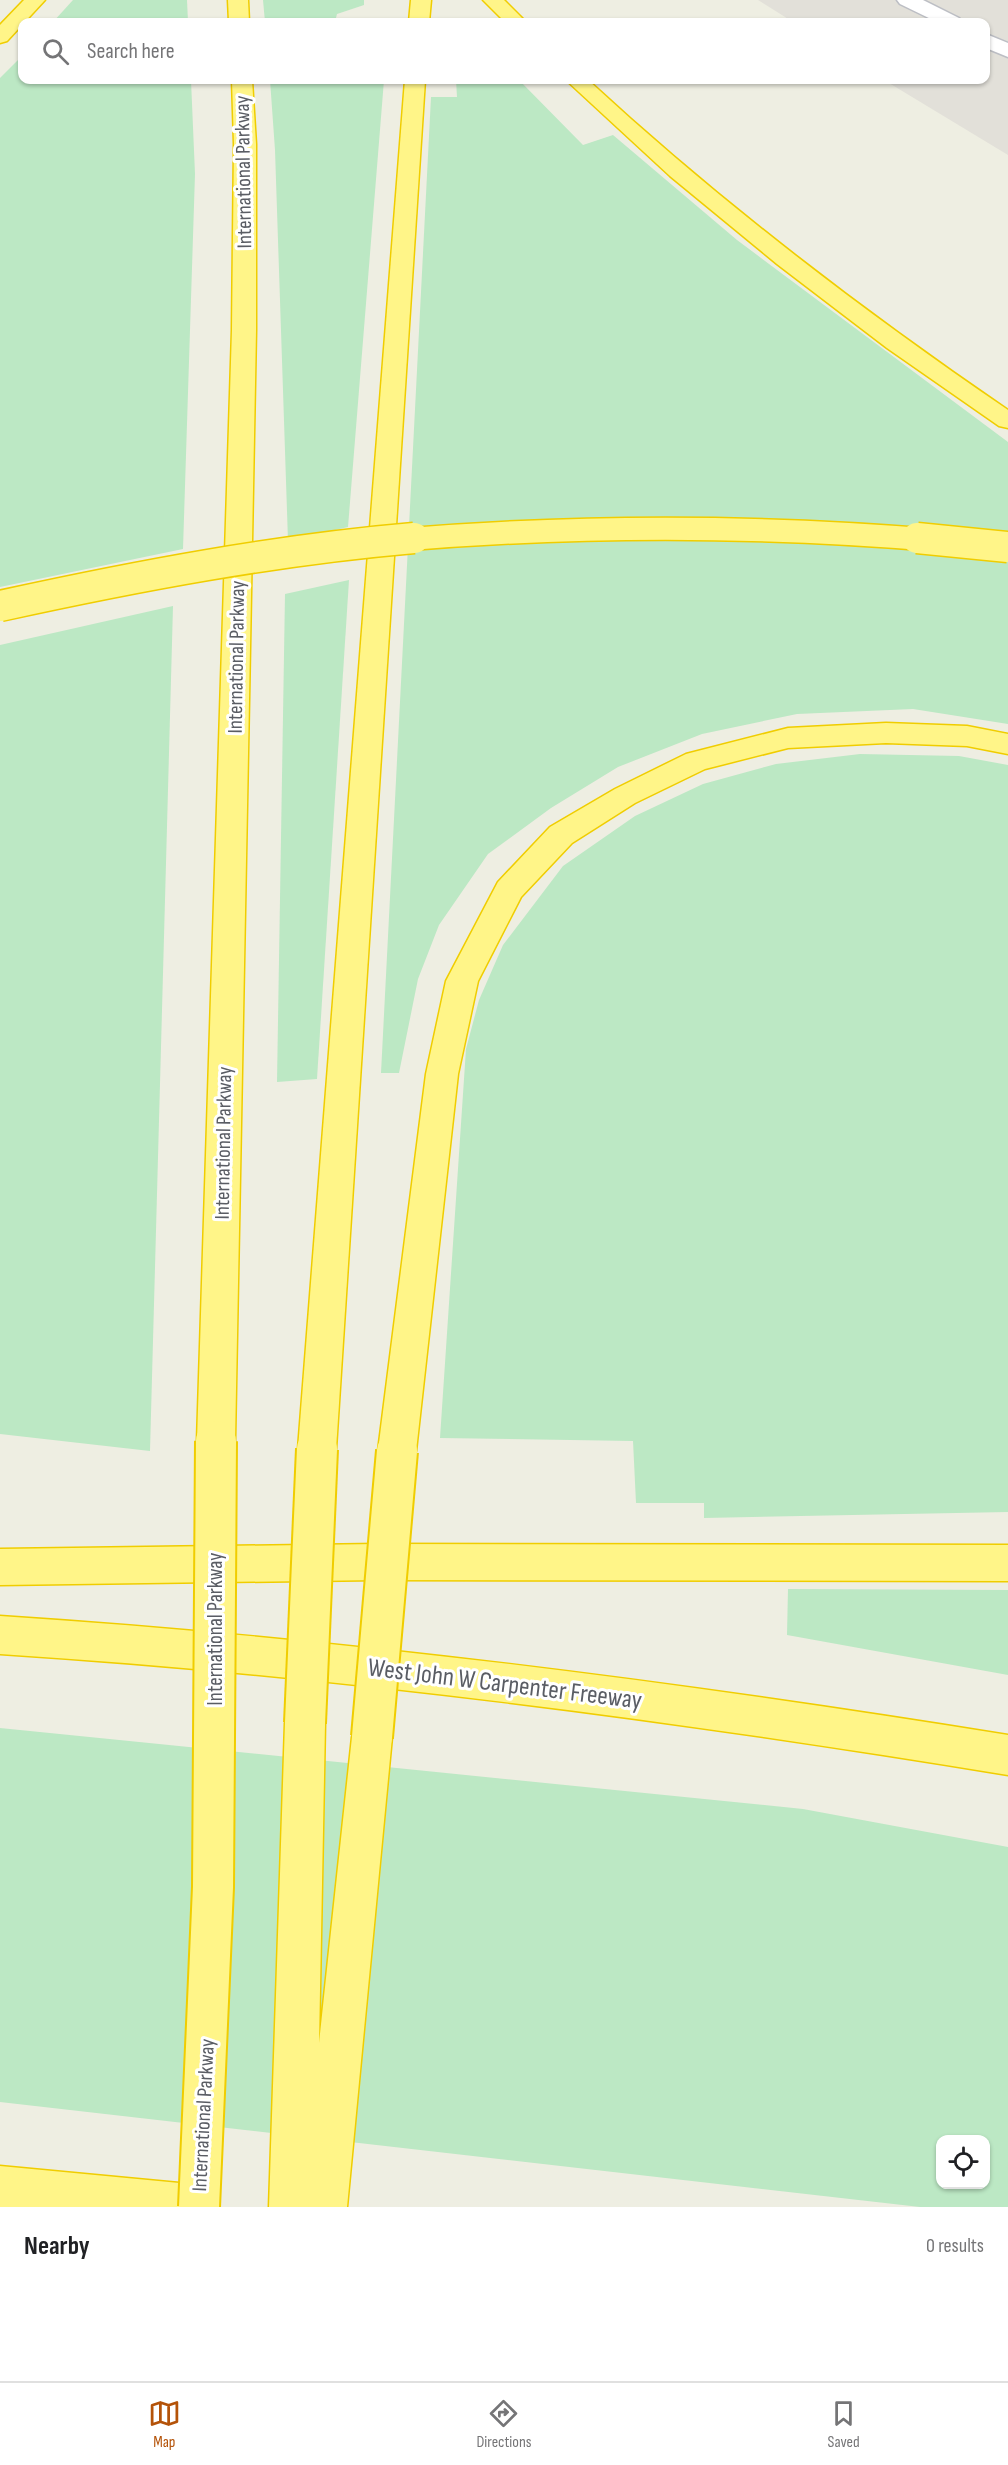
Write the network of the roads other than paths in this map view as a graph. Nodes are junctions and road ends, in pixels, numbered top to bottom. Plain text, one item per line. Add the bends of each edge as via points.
1 (35, 0) edge
2 (238, 0) edge
3 (493, 0) edge
4 (907, 0) edge
5 (239, 18) edge
6 (512, 18) edge
7 (944, 18) edge
8 (0, 37) edge
9 (990, 42) edge
10 (1008, 51) edge
11 (242, 84) edge
12 (415, 84) edge
13 (580, 84) edge
14 (1008, 422) edge
15 (1008, 547) edge
16 (0, 606) edge
17 (1008, 744) edge
18 (1008, 1563) edge
19 (0, 1568) edge
20 (0, 1635) edge
21 (1008, 1755) edge
22 (0, 2188) edge
23 (190, 2207) edge
24 (199, 2207) edge
25 (292, 2207) edge
26 (324, 2207) edge

1 - 8 highway
2 - 5 highway
3 - 6 highway
4 - 7 lane
9 - 10 lane
11 - 24 highway, International Parkway, bridge via 246,144 244,330 216,1441 213,1887
12 - 25 highway, bridge via 317,1449
13 - 14 highway via 635,136 809,277
15 - 16 highway, bridge via 750,530 523,531 282,554 84,587
17 - 26 highway, bridge via 967,736 788,738 696,761 625,796 561,836 509,890 462,981 442,1074 397,1451
18 - 19 highway
20 - 21 highway, West John W Carpenter Freeway via 247,1654 479,1678 836,1726
22 - 23 highway

